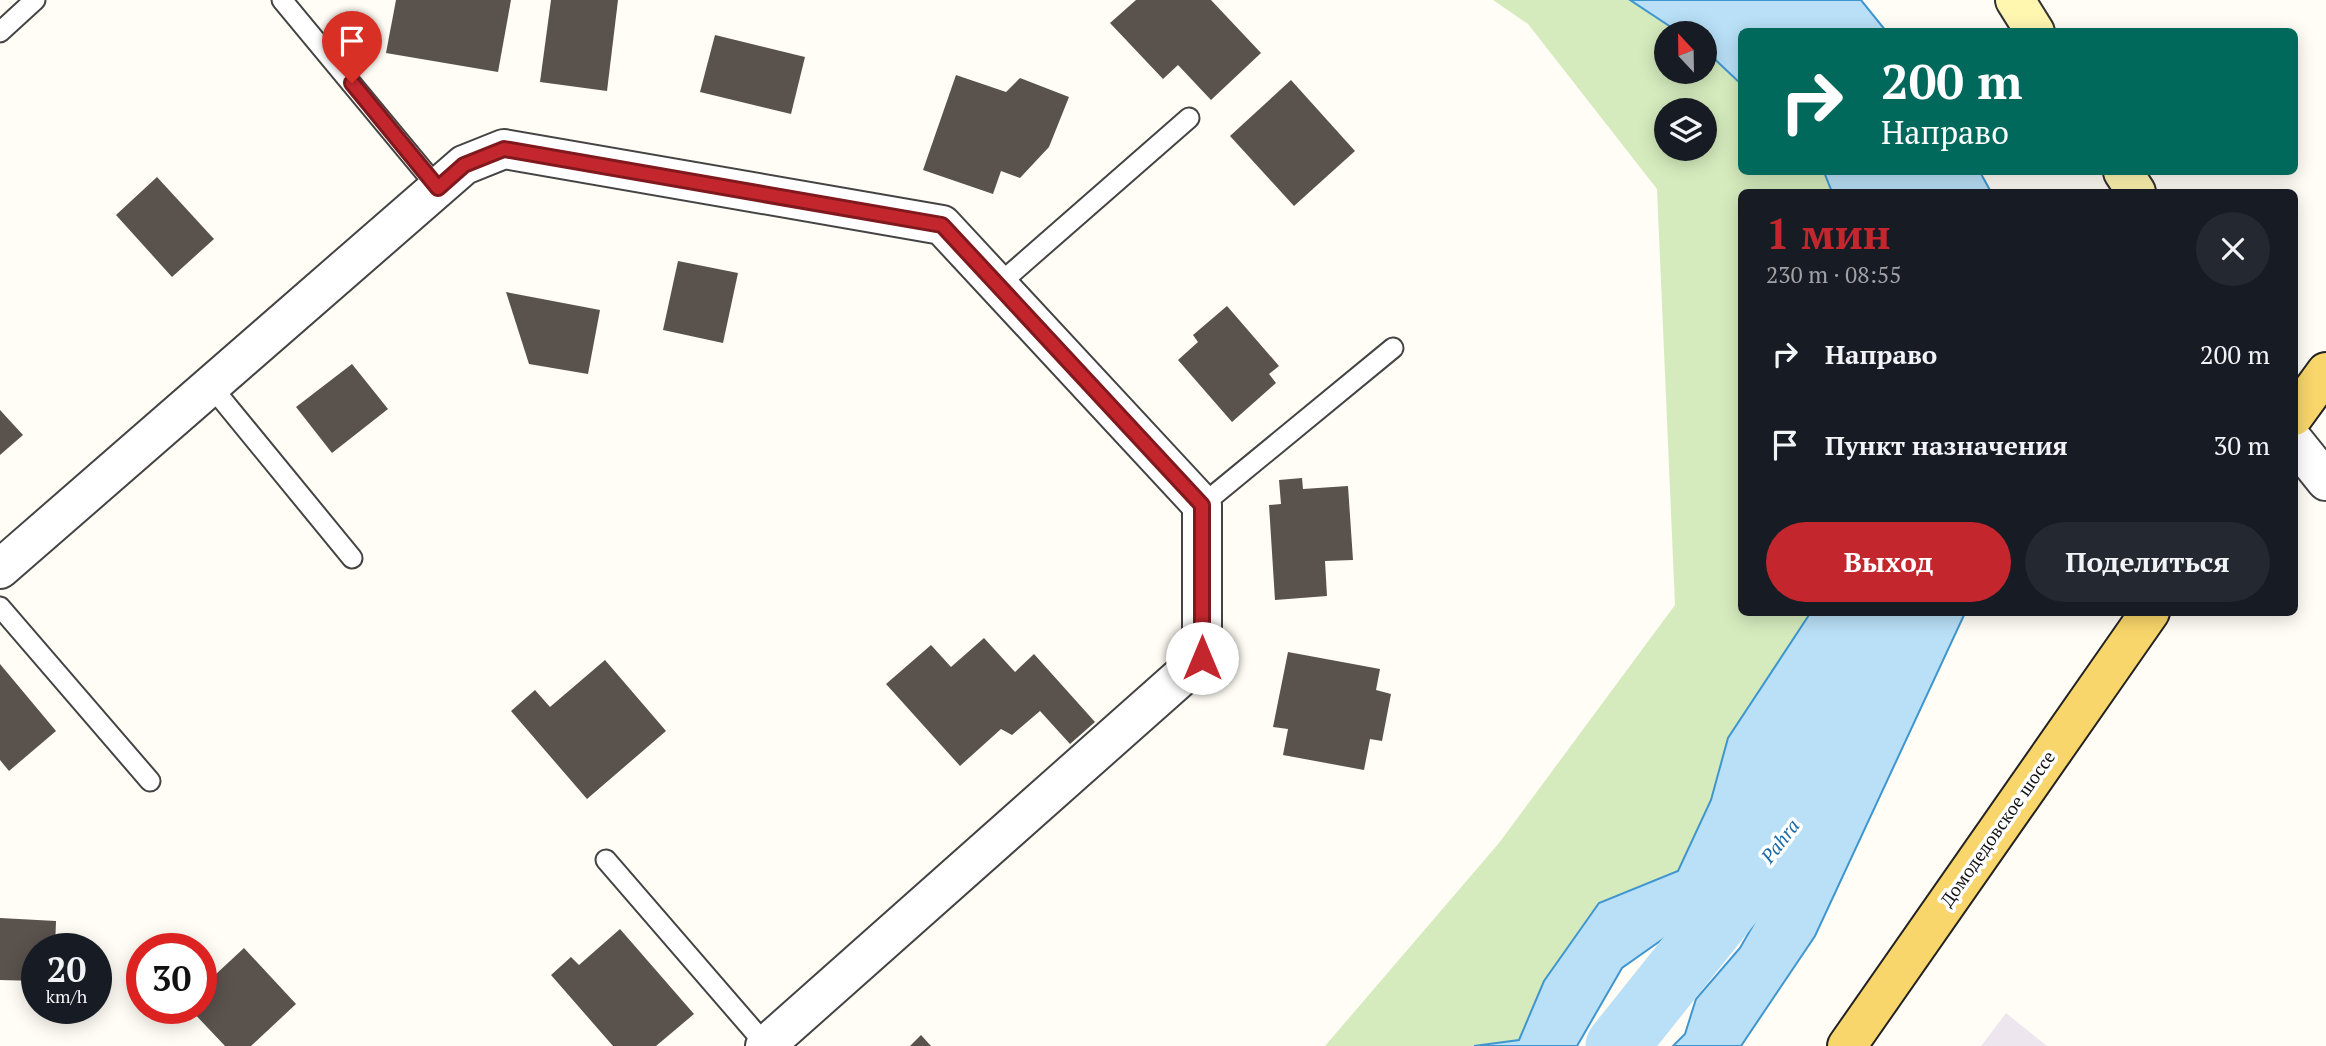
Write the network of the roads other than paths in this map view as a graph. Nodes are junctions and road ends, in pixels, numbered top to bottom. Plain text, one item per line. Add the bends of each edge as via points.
1 (36, 0) edge
2 (282, 0) edge
3 (2015, 0) edge
4 (2032, 28) edge
5 (0, 32) edge
6 (1189, 118) dead end
7 (438, 188) junction
8 (998, 285) junction
9 (1393, 348) dead end
10 (2326, 372) edge
11 (211, 386) junction
12 (2298, 410) edge
13 (2298, 446) edge
14 (2326, 481) edge
15 (1202, 505) junction
16 (352, 558) dead end
17 (0, 569) edge
18 (0, 607) edge
19 (2147, 616) edge
20 (150, 780) dead end
21 (606, 860) dead end
22 (765, 1046) edge
23 (1847, 1046) edge

1 - 5 lane
2 - 7 lane
3 - 4 main road
6 - 8 lane
7 - 8 street via 464,165 504,149 942,225
7 - 11 street
8 - 15 street
9 - 15 lane
10 - 12 main road
11 - 16 lane
11 - 17 street
13 - 14 street
15 - 22 street via 1202,658
18 - 20 lane
19 - 23 main road, Домодедовское шоссе
21 - 22 lane

